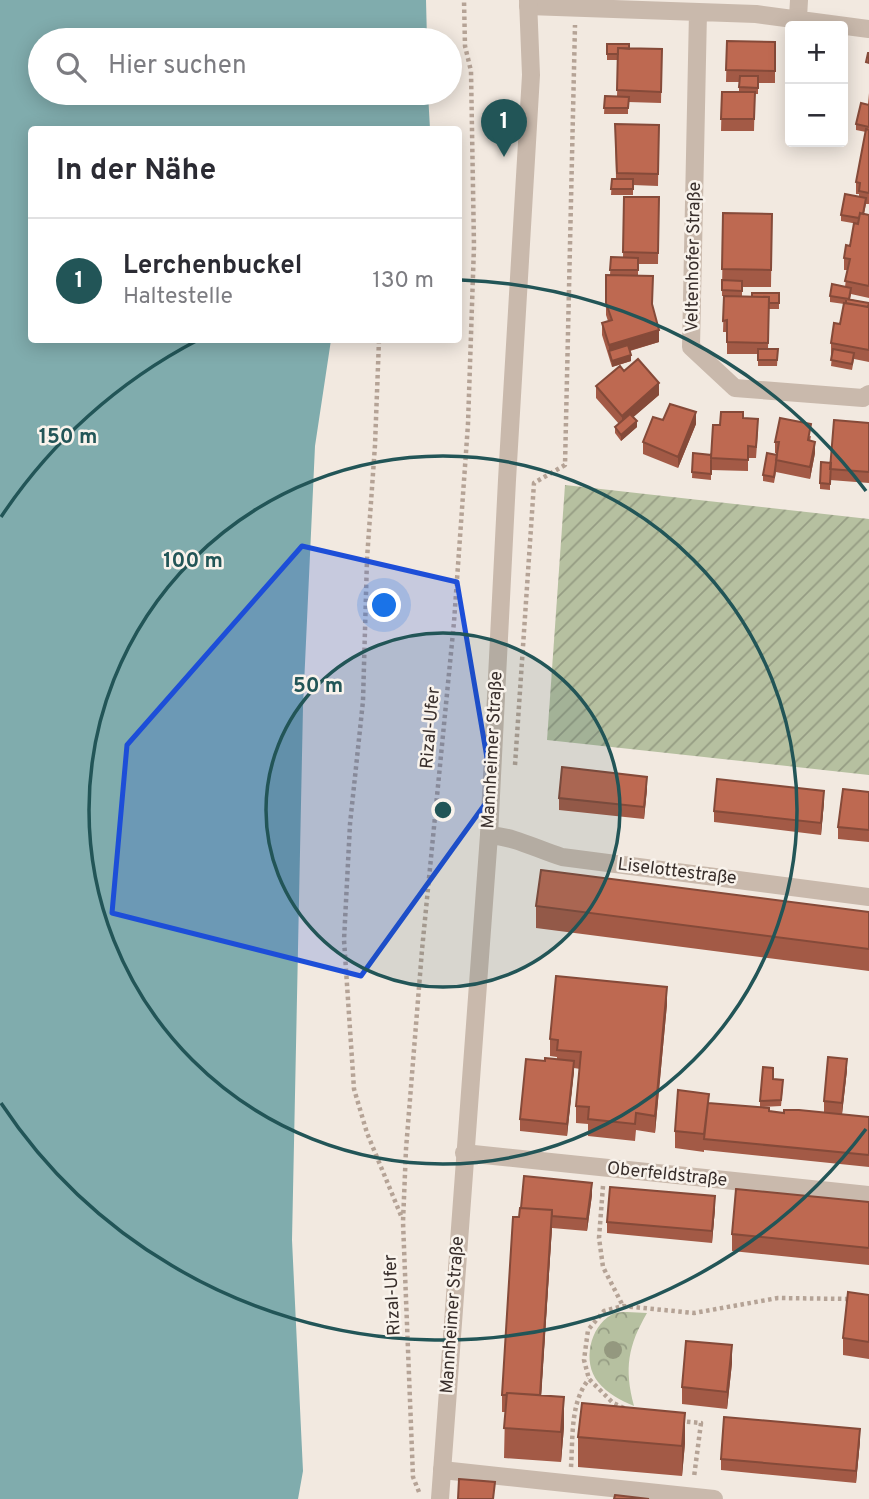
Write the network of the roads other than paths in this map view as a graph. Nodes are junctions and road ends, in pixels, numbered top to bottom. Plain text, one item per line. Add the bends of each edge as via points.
1 (528, 3) edge
2 (799, 9) edge
3 (698, 12) junction
4 (869, 29) edge
5 (869, 394) edge
6 (489, 835) junction
7 (869, 897) edge
8 (464, 1153) junction
9 (869, 1195) edge
10 (442, 1470) junction
11 (440, 1499) edge
12 (714, 1499) edge

1 - 3 street
1 - 6 street, Mannheimer Straße via 531,75
2 - 3 street
2 - 4 street
3 - 5 street, Veltenhofer Straße via 691,348 735,388 863,398
6 - 7 street, Liselottestraße via 511,837 562,857
6 - 8 street, Mannheimer Straße
8 - 9 street, Oberfeldstraße
8 - 10 street, Mannheimer Straße
10 - 11 street, Mannheimer Straße
10 - 12 street

